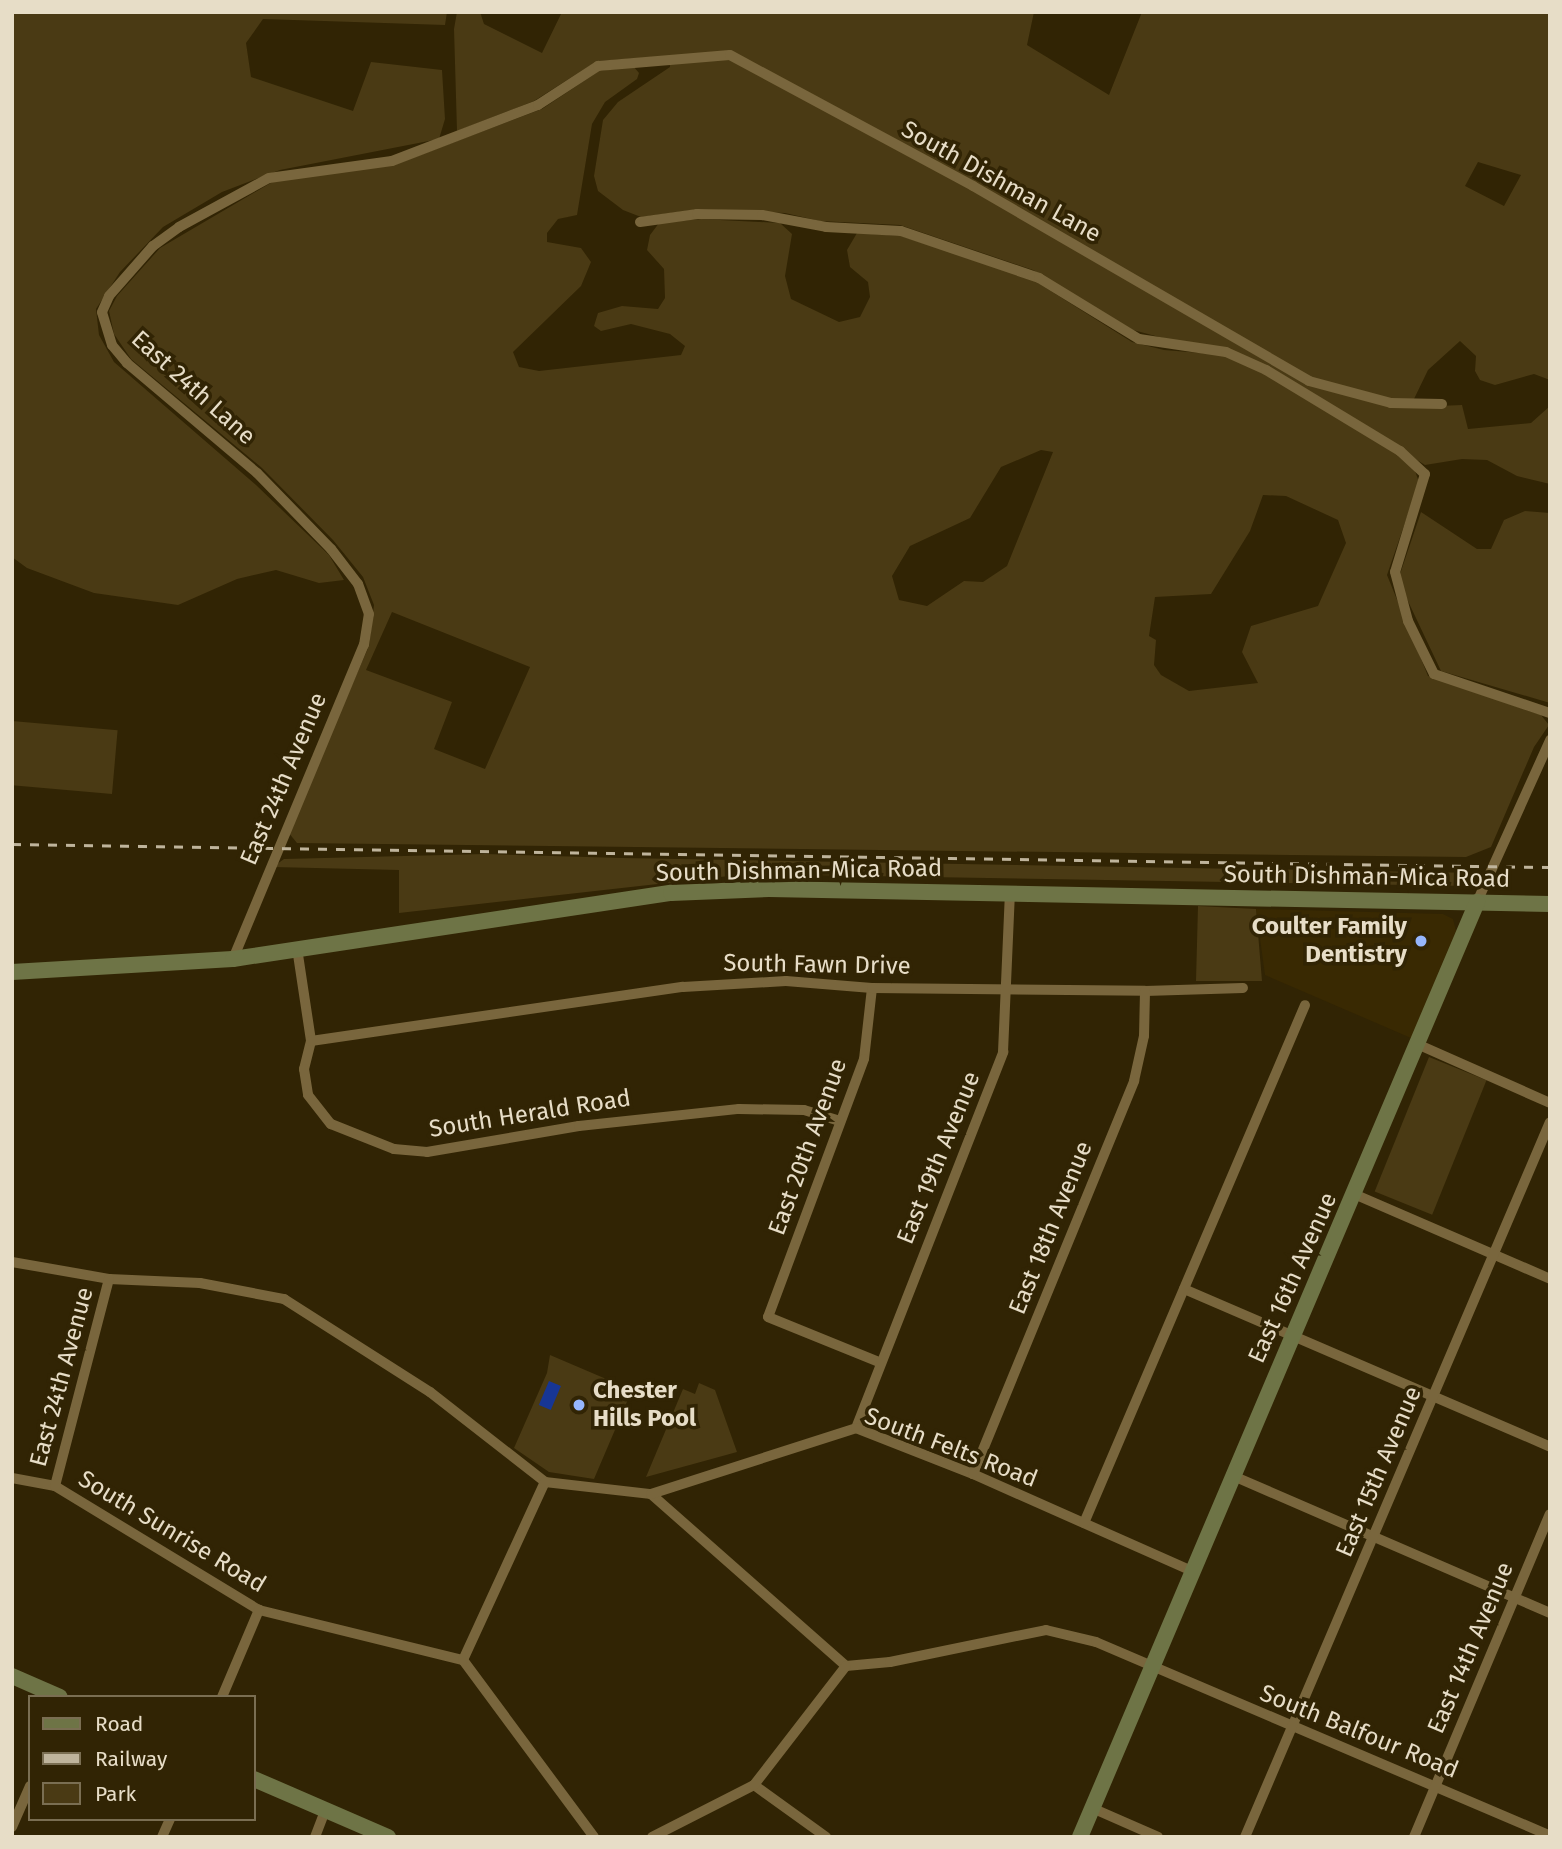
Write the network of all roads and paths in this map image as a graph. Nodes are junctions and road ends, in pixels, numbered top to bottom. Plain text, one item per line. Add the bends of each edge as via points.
1 (538, 105) joint
2 (640, 222) dead end
3 (1443, 404) dead end
4 (369, 614) joint
5 (1550, 713) edge
6 (1550, 740) edge
7 (1010, 892) junction
8 (1477, 902) junction
9 (1550, 904) edge
10 (297, 948) junction
11 (233, 959) junction
12 (12, 972) edge
13 (872, 988) junction
14 (1006, 988) junction
15 (1243, 988) dead end
16 (1145, 991) junction
17 (1305, 1005) dead end
18 (311, 1041) junction
19 (1417, 1044) junction
20 (1550, 1103) edge
21 (840, 1121) junction
22 (1550, 1122) edge
23 (1354, 1194) junction
24 (1495, 1255) junction
25 (12, 1262) edge
26 (110, 1279) junction
27 (1550, 1279) edge
28 (1184, 1289) junction
29 (1293, 1337) junction
30 (879, 1362) junction
31 (1434, 1396) junction
32 (856, 1428) junction
33 (1550, 1447) edge
34 (973, 1474) junction
35 (1231, 1475) junction
36 (12, 1478) edge
37 (545, 1482) junction
38 (55, 1486) junction
39 (651, 1494) junction
40 (1550, 1514) edge
41 (1084, 1524) junction
42 (1375, 1537) junction
43 (1190, 1570) junction
44 (1515, 1598) junction
45 (259, 1610) junction
46 (1550, 1613) edge
47 (463, 1661) junction
48 (846, 1666) junction
49 (1151, 1668) junction
50 (12, 1676) edge
51 (55, 1695) edge
52 (223, 1695) edge
53 (1292, 1727) junction
54 (256, 1780) edge
55 (754, 1785) junction
56 (1437, 1786) junction
57 (28, 1791) edge
58 (1091, 1808) junction
59 (326, 1810) junction
60 (169, 1821) edge
61 (12, 1827) edge
62 (1550, 1836) edge
63 (162, 1837) edge
64 (315, 1837) edge
65 (388, 1837) edge
66 (594, 1837) edge
67 (652, 1837) edge
68 (826, 1837) edge
69 (1080, 1837) edge
70 (1158, 1837) edge
71 (1245, 1837) edge
72 (1414, 1837) edge

1 - 3 street, South Dishman Lane via 598,66 730,55 973,186 1308,382 1391,403
1 - 4 street, East 24th Lane via 392,161 269,178 153,246 108,296 103,312 112,345 127,363 257,473 331,549 358,584
2 - 5 street via 697,214 762,215 826,227 901,231 1040,278 1139,339 1226,352 1291,383 1405,454 1425,474 1395,572 1408,621 1434,674
4 - 11 street, East 24th Avenue via 364,645
6 - 8 street, East 16th Avenue
7 - 8 main road, South Dishman-Mica Road
7 - 10 main road, South Dishman-Mica Road via 769,889 671,893
7 - 14 street, East 19th Avenue
8 - 9 main road, South Dishman-Mica Road
8 - 19 main road, East 16th Avenue
10 - 11 main road, South Dishman-Mica Road
10 - 18 street, South Herald Road
11 - 12 main road, South Dishman-Mica Road
13 - 14 street, South Fawn Drive
13 - 18 street, South Fawn Drive via 786,981 683,987
13 - 21 street, East 20th Avenue via 864,1059
14 - 16 street, South Fawn Drive
14 - 30 street, East 19th Avenue via 1003,1052 993,1084
15 - 16 street, South Fawn Drive
16 - 34 street, East 18th Avenue via 1144,1036 1134,1081
17 - 28 street
18 - 21 street, South Herald Road via 304,1069 308,1095 331,1124 394,1149 427,1152 579,1126 739,1109 804,1110
19 - 20 street
19 - 23 main road, East 16th Avenue
21 - 30 street, East 20th Avenue via 768,1317
22 - 24 street, East 15th Avenue
23 - 24 street
23 - 29 main road, East 16th Avenue
24 - 27 street
24 - 31 street, East 15th Avenue
25 - 26 street
26 - 37 street via 200,1283 284,1299 430,1392
26 - 38 street, East 24th Avenue
28 - 29 street
28 - 41 street
29 - 31 street
29 - 35 main road, East 16th Avenue
30 - 32 street, East 19th Avenue
31 - 33 street
31 - 42 street, East 15th Avenue
32 - 34 street, South Felts Road
32 - 39 street, South Felts Road
34 - 41 street, South Felts Road
35 - 42 street
35 - 43 main road, East 16th Avenue
36 - 38 street, South Sunrise Road
37 - 39 street
37 - 47 street
38 - 45 street, South Sunrise Road
39 - 48 street
40 - 44 street, East 14th Avenue
41 - 43 street, South Felts Road
42 - 44 street
42 - 53 street, East 15th Avenue
43 - 49 main road, East 16th Avenue
44 - 46 street
44 - 56 street, East 14th Avenue
45 - 47 street, South Sunrise Road
45 - 52 street
47 - 66 street
48 - 49 street, South Balfour Road via 890,1662 1046,1630 1096,1642
48 - 55 street
49 - 53 street, South Balfour Road
49 - 58 main road, East 16th Avenue
50 - 51 main road
53 - 56 street, South Balfour Road
53 - 71 street, East 15th Avenue
54 - 59 main road
55 - 67 street
55 - 68 street
56 - 62 street, South Balfour Road
56 - 72 street, East 14th Avenue
57 - 61 street
58 - 69 main road, East 16th Avenue
58 - 70 street
59 - 64 street
59 - 65 main road
60 - 63 street

